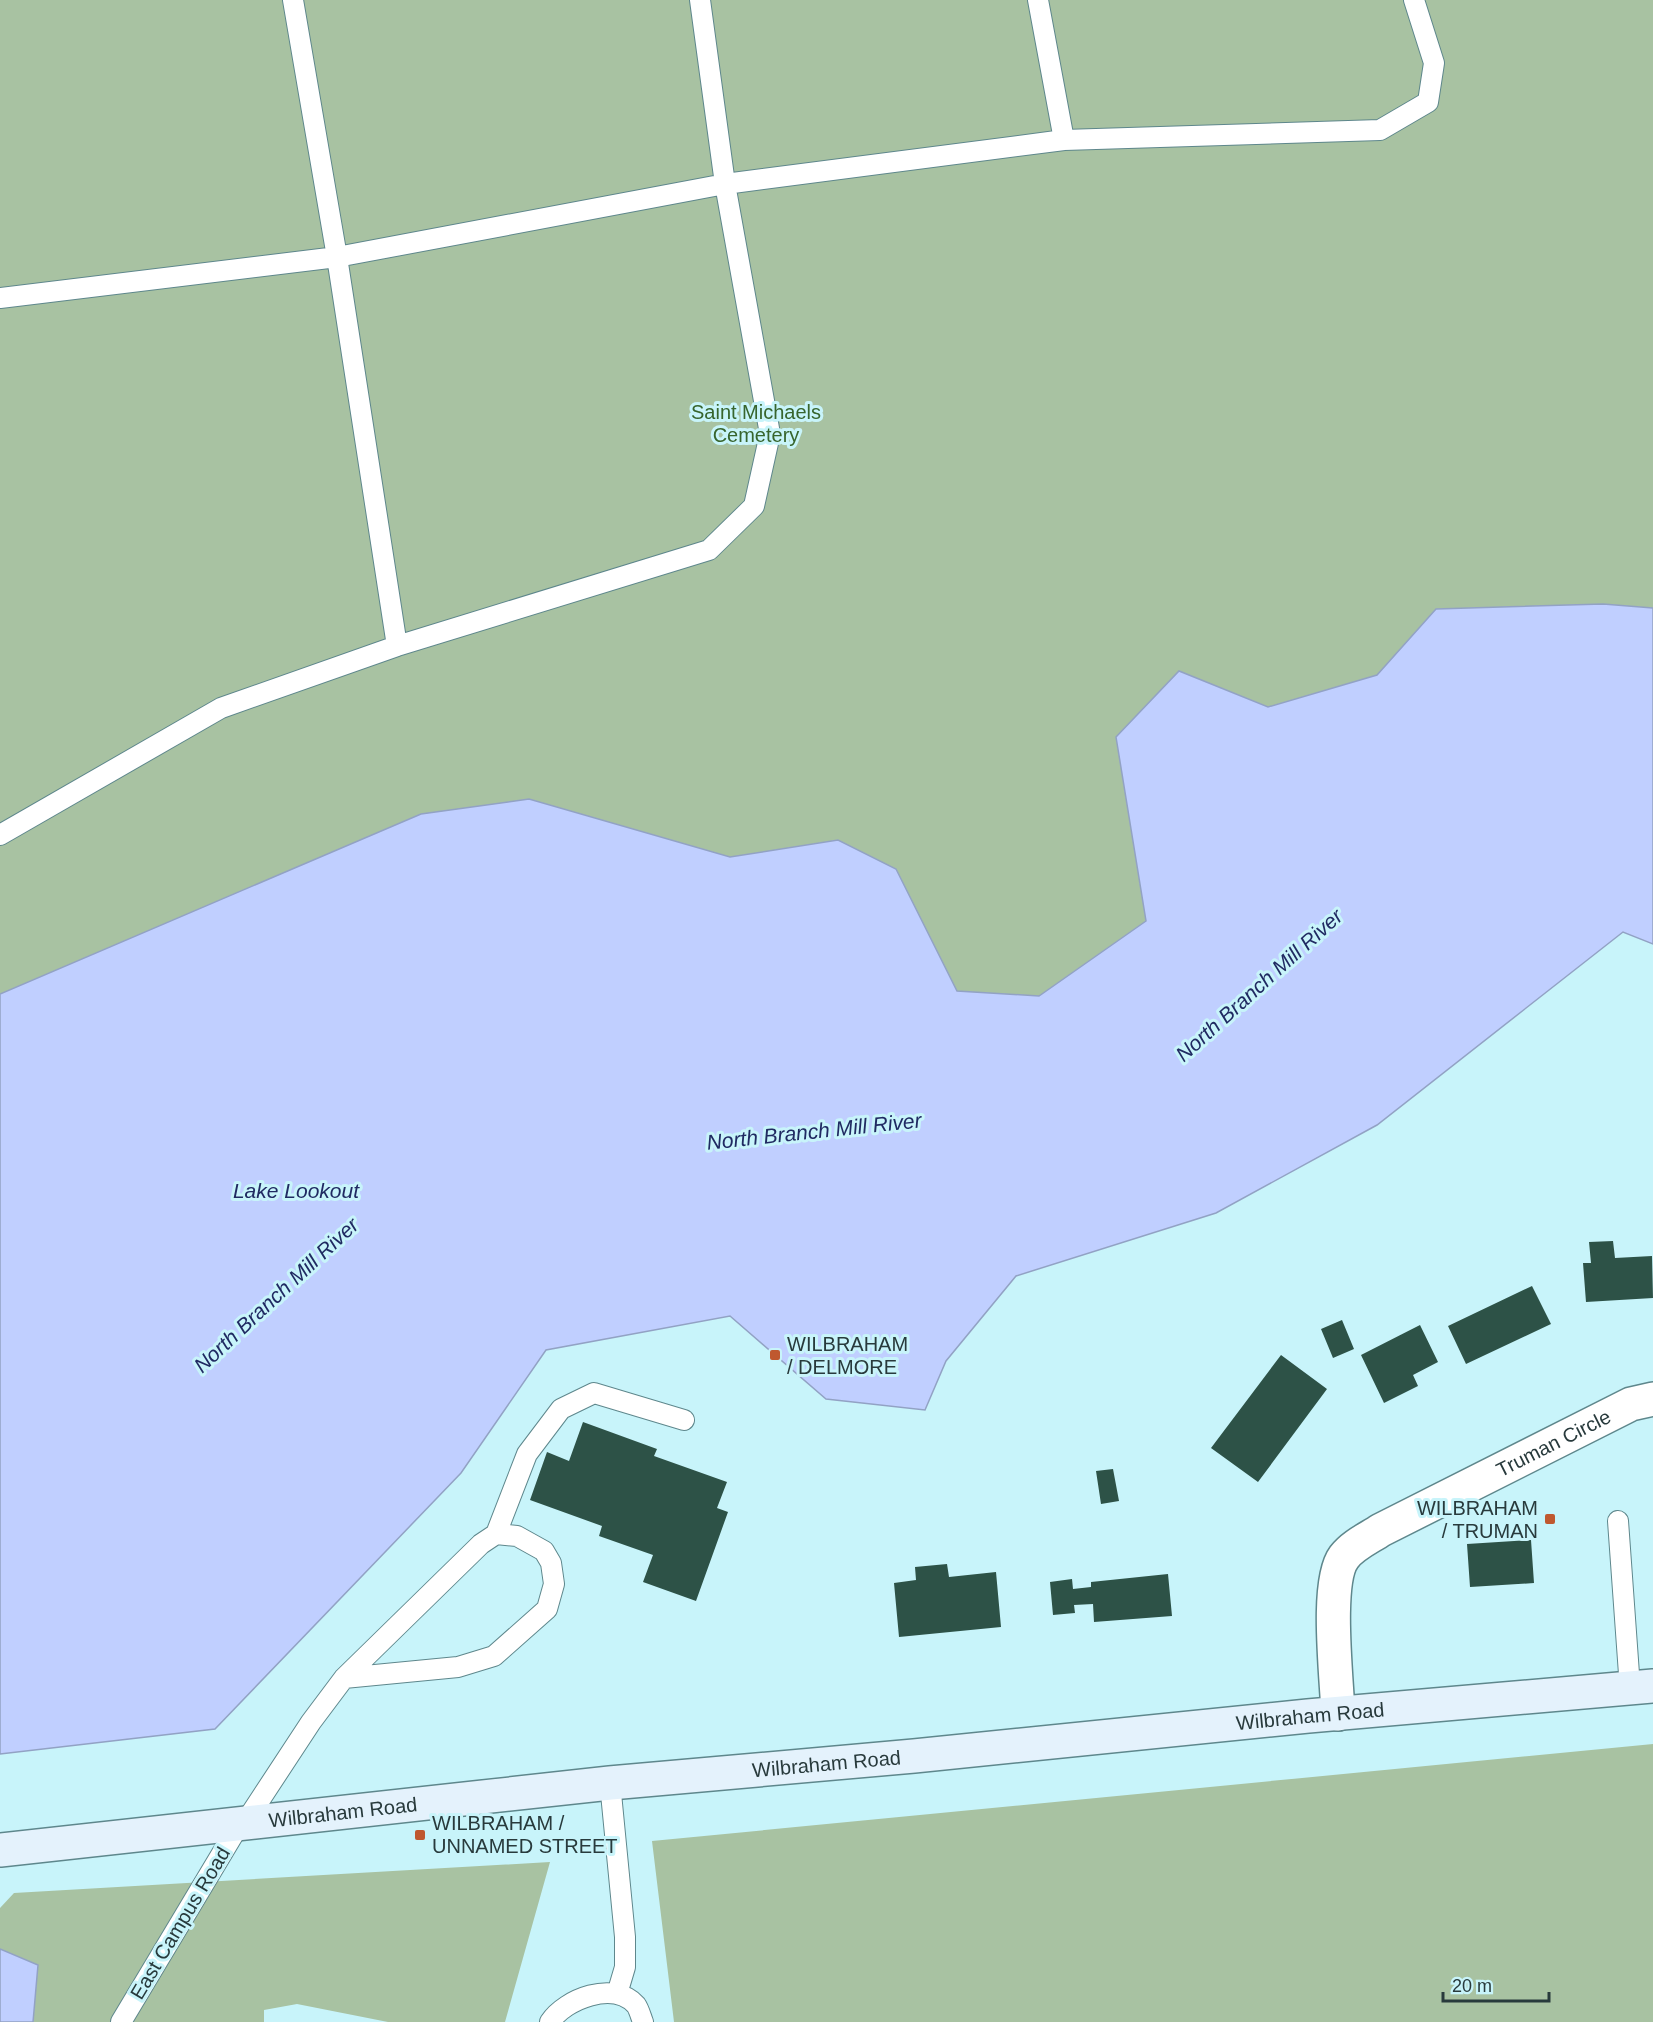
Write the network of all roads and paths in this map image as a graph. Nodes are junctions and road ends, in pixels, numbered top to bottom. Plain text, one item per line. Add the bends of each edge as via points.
1 (293, 0) edge
2 (700, 0) edge
3 (1038, 0) edge
4 (1414, 0) edge
5 (1064, 140) junction
6 (725, 184) junction
7 (337, 256) junction
8 (0, 298) edge
9 (397, 645) junction
10 (0, 835) edge
11 (1653, 1399) edge
12 (684, 1420) dead end
13 (1618, 1521) dead end
14 (496, 1534) junction
15 (344, 1678) junction
16 (1642, 1687) edge
17 (1338, 1714) junction
18 (610, 1783) junction
19 (242, 1825) junction
20 (0, 1850) edge
21 (617, 1994) junction
22 (121, 2022) edge
23 (550, 2022) edge
24 (643, 2022) edge

1 - 7 lane
2 - 6 lane
3 - 5 lane
4 - 5 lane via 1434,63 1428,102 1380,130
5 - 6 lane
6 - 7 lane
6 - 9 lane via 770,434 754,506 709,550
7 - 8 lane
7 - 9 lane
9 - 10 lane via 221,708
11 - 17 street, Truman Circle via 1631,1404 1353,1547 1338,1570 1334,1594
12 - 14 lane via 594,1393 561,1409 527,1454
13 - 16 lane
14 - 15 lane, East Campus Road via 481,1544
14 - 15 lane via 517,1536 544,1551 551,1563 554,1584 547,1609 495,1656 458,1667
15 - 19 lane, East Campus Road
16 - 17 main road, Wilbraham Road
17 - 18 main road, Wilbraham Road
18 - 19 main road, Wilbraham Road
18 - 21 lane via 625,1937 625,1967
19 - 20 main road, Wilbraham Road
19 - 22 lane, East Campus Road
21 - 23 lane via 595,1994 572,2002
21 - 24 lane via 636,2005

